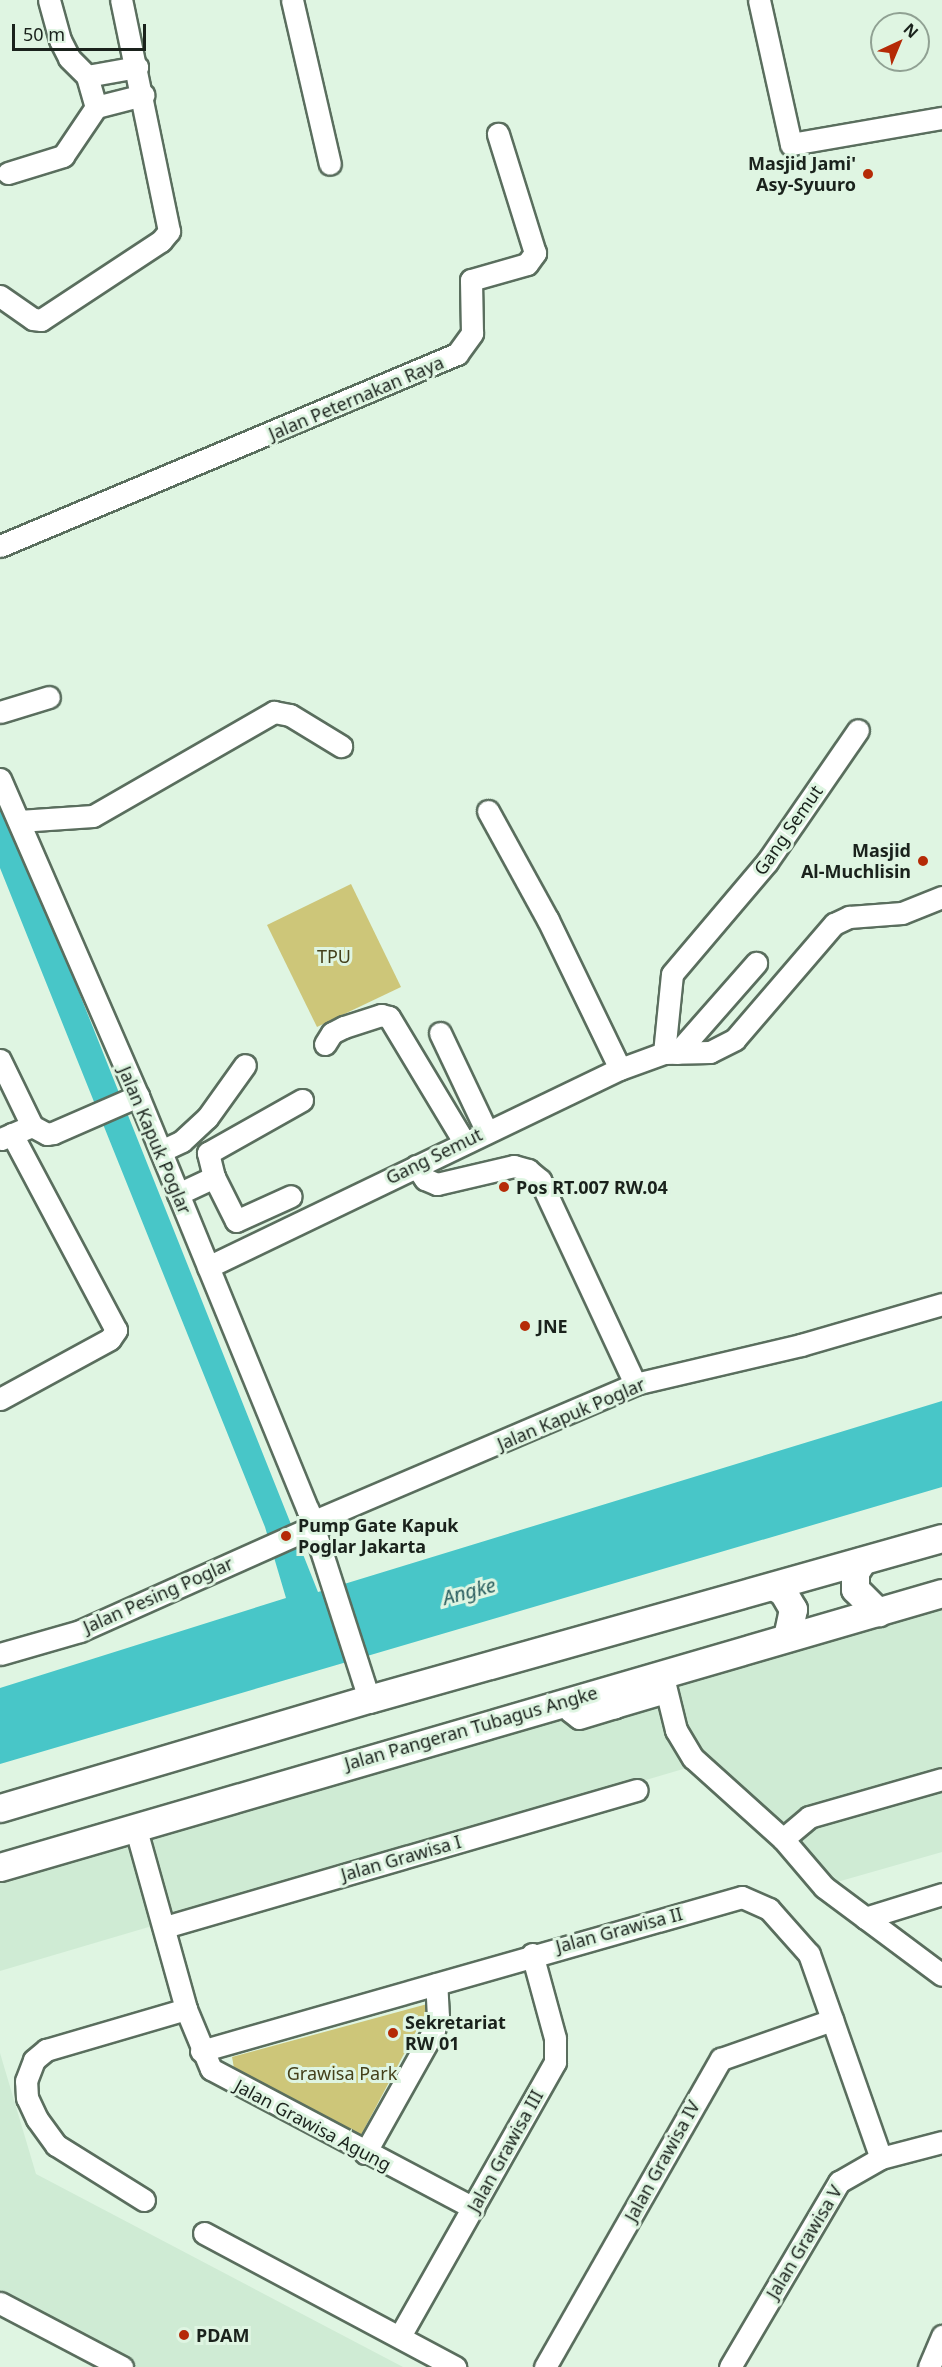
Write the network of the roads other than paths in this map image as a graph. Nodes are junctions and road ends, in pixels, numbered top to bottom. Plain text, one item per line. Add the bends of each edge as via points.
1 (49, 0) edge
2 (121, 0) edge
3 (292, 0) edge
4 (759, 0) edge
5 (137, 67) junction
6 (87, 76) junction
7 (142, 95) junction
8 (96, 107) junction
9 (942, 118) edge
10 (498, 134) dead end
11 (330, 164) dead end
12 (8, 173) dead end
13 (0, 296) edge
14 (0, 546) edge
15 (49, 697) dead end
16 (0, 712) edge
17 (858, 730) dead end
18 (341, 746) dead end
19 (0, 779) edge
20 (4, 803) edge
21 (489, 811) dead end
22 (19, 821) junction
23 (942, 897) edge
24 (756, 963) dead end
25 (440, 1033) dead end
26 (325, 1044) dead end
27 (671, 1053) junction
28 (0, 1060) edge
29 (245, 1065) dead end
30 (620, 1069) junction
31 (132, 1099) junction
32 (302, 1100) dead end
33 (32, 1126) junction
34 (486, 1131) junction
35 (6, 1137) edge
36 (464, 1142) junction
37 (161, 1151) junction
38 (416, 1166) junction
39 (214, 1177) junction
40 (178, 1194) junction
41 (291, 1196) dead end
42 (208, 1267) junction
43 (942, 1304) edge
44 (635, 1384) junction
45 (0, 1399) edge
46 (310, 1528) junction
47 (942, 1538) edge
48 (862, 1561) junction
49 (773, 1586) junction
50 (942, 1593) edge
51 (878, 1612) junction
52 (787, 1637) junction
53 (0, 1654) edge
54 (664, 1682) junction
55 (366, 1691) junction
56 (942, 1779) edge
57 (637, 1790) dead end
58 (0, 1808) edge
59 (135, 1826) junction
60 (783, 1839) junction
61 (0, 1866) edge
62 (942, 1894) edge
63 (865, 1918) junction
64 (165, 1927) junction
65 (532, 1954) junction
66 (942, 1975) edge
67 (436, 1984) junction
68 (186, 2009) junction
69 (832, 2020) junction
70 (201, 2051) junction
71 (942, 2142) edge
72 (365, 2153) junction
73 (881, 2158) junction
74 (144, 2200) dead end
75 (474, 2208) junction
76 (204, 2233) dead end
77 (0, 2303) edge
78 (400, 2336) junction
79 (942, 2336) edge
80 (119, 2366) edge
81 (455, 2367) edge
82 (545, 2367) edge
83 (730, 2367) edge
84 (929, 2367) edge

1 - 6 street via 60,40 69,58
2 - 5 street
3 - 11 street
4 - 9 street via 791,144
5 - 6 street
5 - 7 street
6 - 8 street
7 - 8 street
7 - 13 street via 169,231 161,241 49,317 33,320
8 - 12 street via 63,156
10 - 14 street, Jalan Peternakan Raya via 535,253 527,264 471,280 472,333 457,354
15 - 16 street
17 - 27 street, Gang Semut via 767,862 672,974
18 - 22 street via 290,715 274,712 93,816
19 - 20 street, Jalan Kapuk Poglar
20 - 22 street, Jalan Kapuk Poglar
21 - 30 street via 548,920
22 - 31 street, Jalan Kapuk Poglar
23 - 27 street, Gang Semut via 902,913 849,917 834,924 735,1039 710,1052
24 - 27 street
25 - 34 street
26 - 36 street via 332,1033 344,1027 381,1015 388,1017
27 - 30 street, Gang Semut
28 - 33 street
29 - 37 street via 207,1118 182,1141
30 - 34 street, Gang Semut
31 - 33 street via 47,1134
31 - 37 street, Jalan Kapuk Poglar
32 - 39 street via 213,1149 207,1159
33 - 35 street
34 - 36 street, Gang Semut
35 - 45 street via 116,1330 110,1339
36 - 38 street, Gang Semut
37 - 40 street, Jalan Kapuk Poglar
38 - 42 street, Gang Semut
38 - 44 street via 425,1179 437,1184 514,1166 528,1170 540,1180
39 - 40 street
39 - 41 street via 236,1221
40 - 42 street, Jalan Kapuk Poglar
42 - 46 street, Jalan Kapuk Poglar
43 - 44 street, Jalan Kapuk Poglar via 801,1346
44 - 46 street, Jalan Kapuk Poglar
46 - 53 street, Jalan Pesing Poglar via 80,1630
46 - 55 street
47 - 48 main road
48 - 49 main road
48 - 51 main road via 855,1572 855,1589
49 - 52 main road via 783,1592 793,1610
49 - 55 main road
50 - 51 main road, Jalan Pangeran Tubagus Angke
51 - 52 main road, Jalan Pangeran Tubagus Angke
52 - 54 main road, Jalan Pangeran Tubagus Angke
54 - 59 main road, Jalan Pangeran Tubagus Angke via 612,1697 568,1699
54 - 60 street via 676,1730 693,1758
55 - 58 main road
56 - 60 street via 809,1817
57 - 64 street, Jalan Grawisa I
59 - 61 main road, Jalan Pangeran Tubagus Angke
59 - 64 street, Jalan Grawisa Agung
60 - 63 street via 824,1887
62 - 63 street
63 - 66 street
64 - 68 street, Jalan Grawisa Agung
65 - 67 street, Jalan Grawisa II
65 - 69 street, Jalan Grawisa II via 732,1899 750,1899 770,1909 802,1943
65 - 75 street, Jalan Grawisa III via 555,2038 555,2062
67 - 70 street, Jalan Grawisa II
67 - 72 street via 438,2017 434,2030
68 - 70 street, Jalan Grawisa Agung
68 - 74 street via 46,2050 34,2060 26,2081 31,2107 57,2145
69 - 73 street, Jalan Grawisa II
69 - 82 street, Jalan Grawisa IV via 721,2059
70 - 72 street, Jalan Grawisa Agung via 216,2073
71 - 73 street, Jalan Grawisa V
72 - 75 street, Jalan Grawisa Agung
73 - 83 street, Jalan Grawisa V via 848,2174 832,2190
75 - 78 street, Jalan Grawisa III
76 - 78 street
77 - 80 street
78 - 81 street
79 - 84 street

